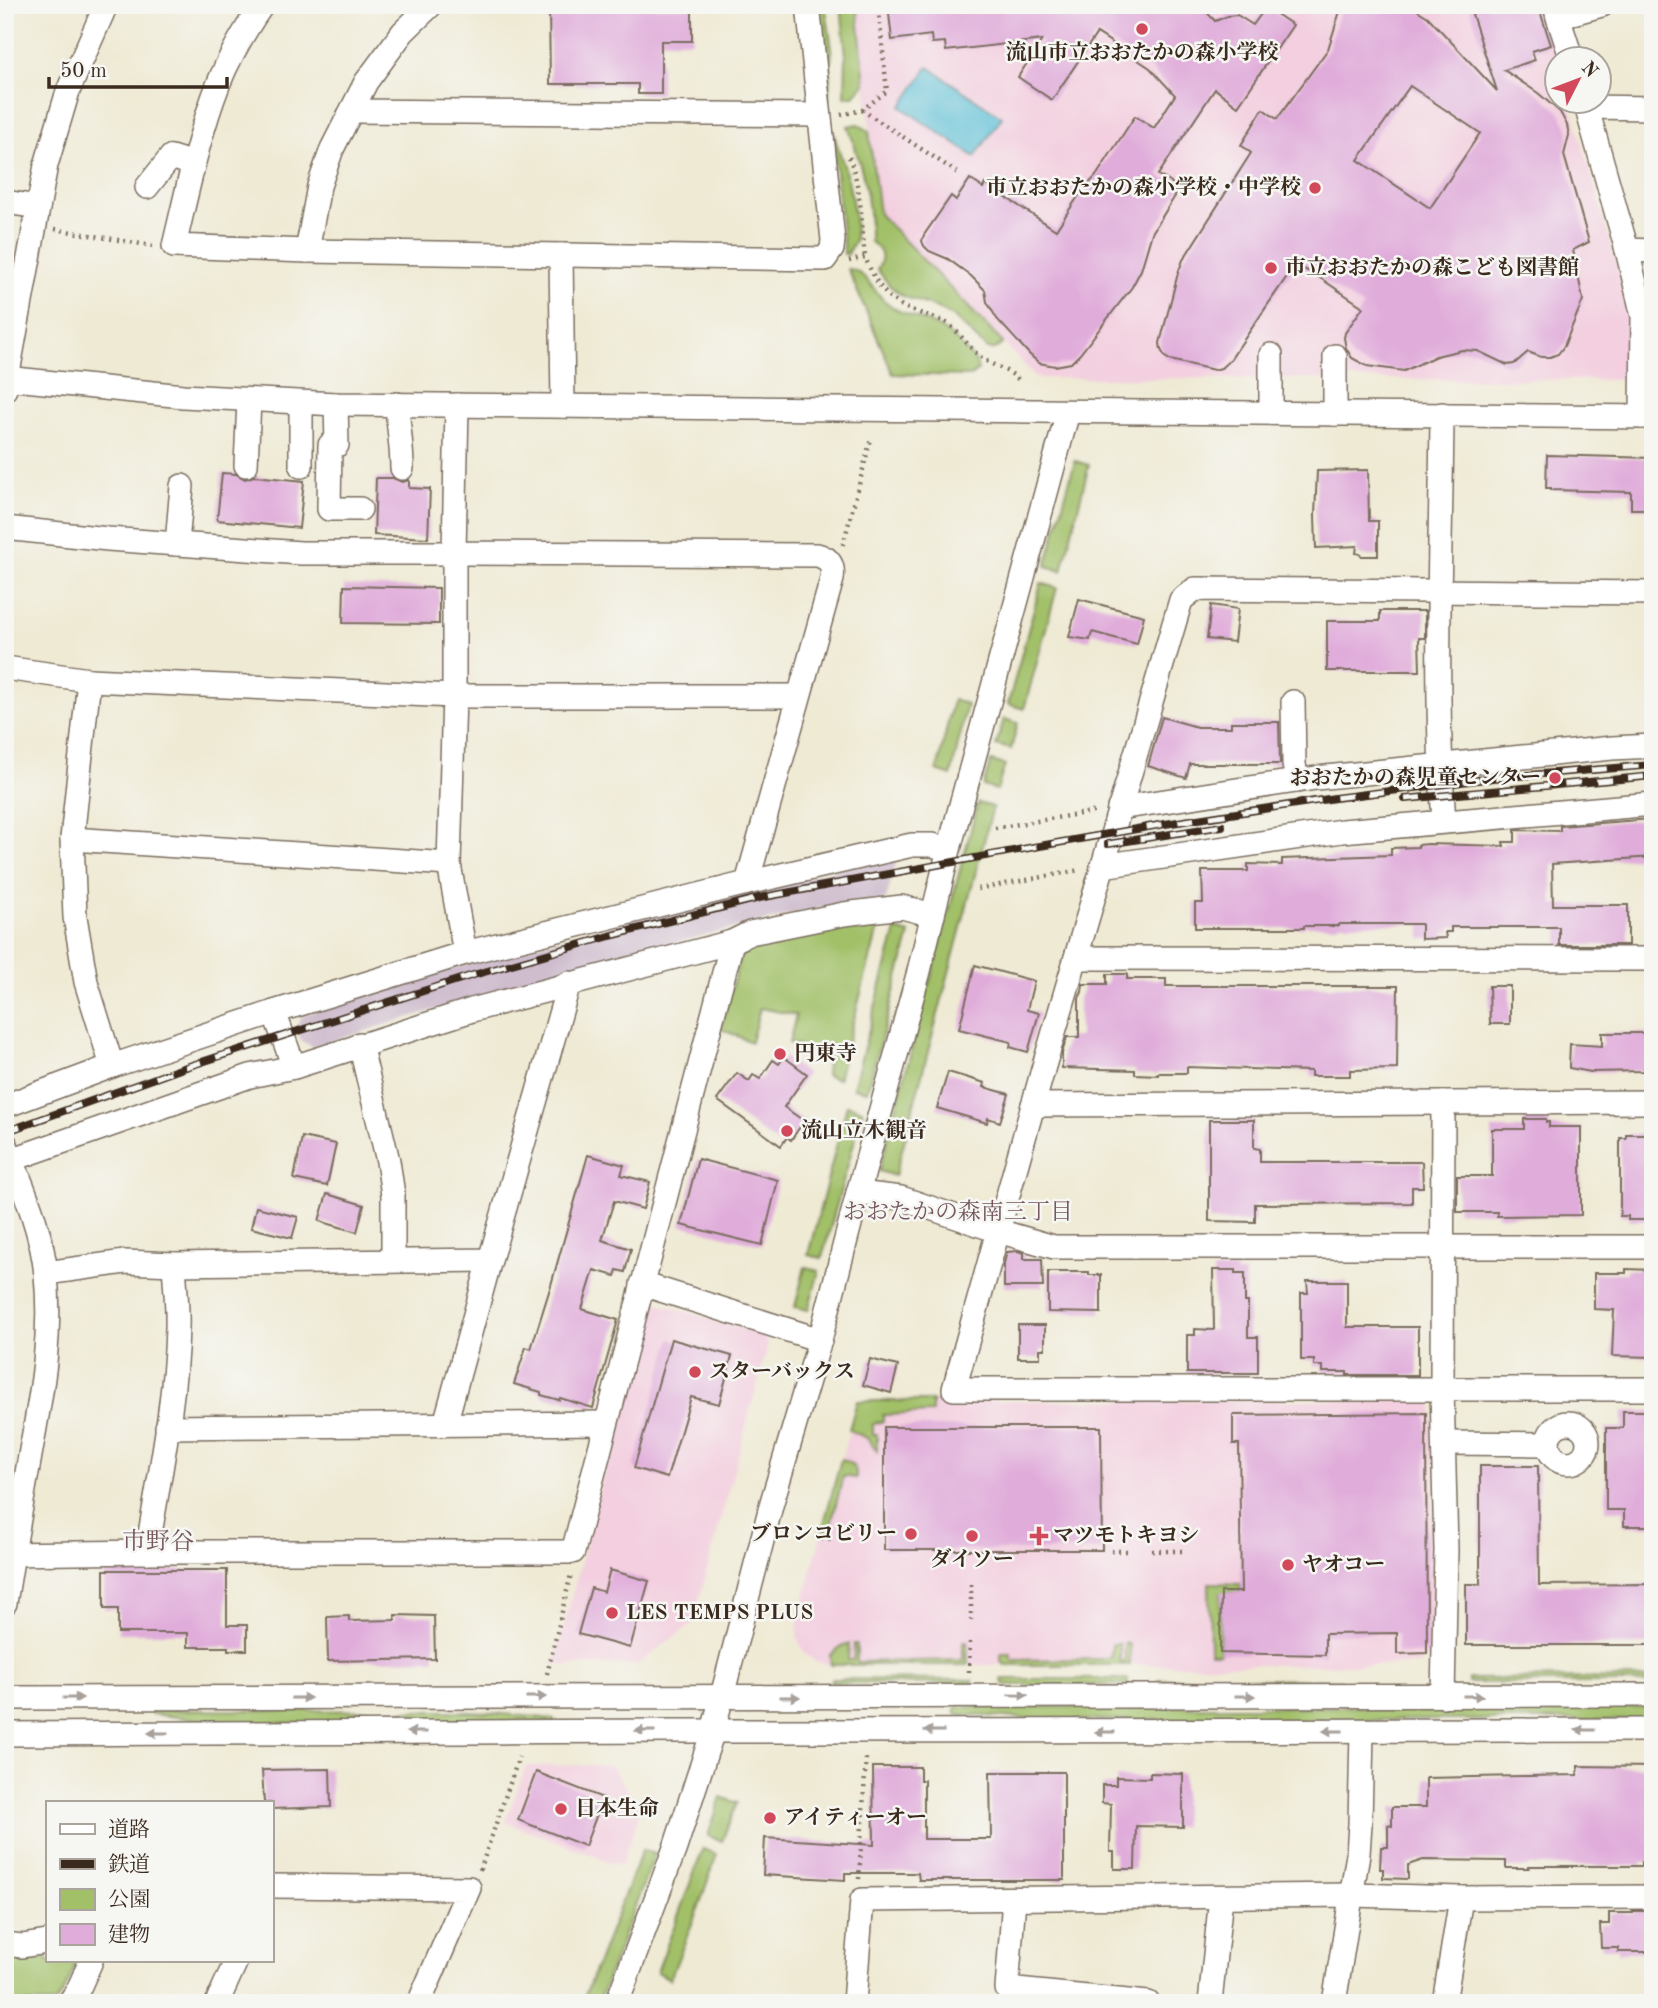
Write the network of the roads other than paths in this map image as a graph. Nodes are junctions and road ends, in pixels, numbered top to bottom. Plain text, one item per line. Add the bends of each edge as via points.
1 (106, 5) edge
2 (262, 5) edge
3 (431, 5) edge
4 (808, 5) edge
5 (1602, 5) edge
6 (1557, 11) edge
7 (1568, 46) edge
8 (1612, 106) edge
9 (1653, 108) edge
10 (352, 111) junction
11 (830, 116) junction
12 (1589, 116) edge
13 (193, 164) junction
14 (147, 187) dead end
15 (5, 202) edge
16 (38, 207) junction
17 (1627, 250) junction
18 (307, 251) junction
19 (1653, 251) edge
20 (561, 254) junction
21 (1271, 355) dead end
22 (1335, 356) dead end
23 (6, 382) edge
24 (249, 401) junction
25 (301, 404) junction
26 (337, 404) junction
27 (397, 404) junction
28 (457, 405) junction
29 (563, 406) junction
30 (1068, 411) junction
31 (1271, 413) junction
32 (1335, 414) junction
33 (1442, 414) junction
34 (1647, 417) edge
35 (246, 465) dead end
36 (301, 466) dead end
37 (402, 468) dead end
38 (182, 486) dead end
39 (360, 509) dead end
40 (5, 528) edge
41 (177, 544) junction
42 (454, 553) junction
43 (1438, 591) junction
44 (1653, 593) edge
45 (5, 668) edge
46 (89, 680) junction
47 (454, 696) junction
48 (799, 698) junction
49 (1293, 702) dead end
50 (1653, 746) edge
51 (1440, 765) junction
52 (1297, 781) junction
53 (1653, 804) edge
54 (1119, 808) junction
55 (1444, 821) junction
56 (72, 839) junction
57 (949, 849) junction
58 (449, 864) junction
59 (1102, 866) junction
60 (747, 883) junction
61 (933, 915) junction
62 (732, 942) junction
63 (465, 953) junction
64 (1076, 958) junction
65 (1653, 959) edge
66 (569, 983) junction
67 (274, 1012) junction
68 (360, 1044) junction
69 (112, 1066) junction
70 (295, 1067) junction
71 (1653, 1102) edge
72 (1443, 1103) junction
73 (1033, 1105) junction
74 (5, 1106) edge
75 (7, 1155) edge
76 (858, 1193) junction
77 (998, 1231) junction
78 (1442, 1247) junction
79 (1653, 1247) edge
80 (393, 1260) junction
81 (490, 1260) junction
82 (174, 1264) junction
83 (46, 1273) junction
84 (642, 1284) junction
85 (820, 1340) junction
86 (1443, 1389) junction
87 (1653, 1389) edge
88 (606, 1423) junction
89 (445, 1424) junction
90 (167, 1427) junction
91 (1444, 1443) junction
92 (1548, 1444) dead end
93 (147, 1552) junction
94 (9, 1554) edge
95 (5, 1603) edge
96 (1653, 1695) edge
97 (1443, 1696) junction
98 (722, 1697) junction
99 (5, 1698) edge
100 (1653, 1730) edge
101 (713, 1731) junction
102 (1362, 1731) junction
103 (5, 1734) edge
104 (273, 1885) edge
105 (1351, 1895) junction
106 (1221, 1896) junction
107 (1653, 1897) edge
108 (1461, 1898) junction
109 (1014, 1899) junction
110 (46, 1942) edge
111 (5, 1944) edge
112 (91, 1962) edge
113 (236, 1962) edge
114 (69, 2003) edge
115 (217, 2003) edge
116 (419, 2003) edge
117 (617, 2003) edge
118 (855, 2003) edge
119 (1148, 2003) edge
120 (1210, 2003) edge
121 (1334, 2003) edge
122 (1444, 2003) edge

1 - 16 street via 68,91
2 - 13 street via 242,34 218,85
3 - 10 street via 403,32 366,82
4 - 11 street
5 - 6 street
6 - 7 street
8 - 9 street
10 - 11 street
10 - 18 street via 319,186
11 - 20 street via 833,240 825,260
12 - 17 street
13 - 14 street via 171,157
13 - 18 street via 174,246
15 - 16 street
16 - 23 street
17 - 19 street
17 - 34 street via 1643,316
18 - 20 street
20 - 29 street
21 - 31 street
22 - 32 street
23 - 24 street
24 - 25 street
24 - 35 street
25 - 26 street
25 - 36 street
26 - 27 street
26 - 39 street via 337,445 330,445 329,509
27 - 28 street
27 - 37 street
28 - 29 street
28 - 42 street
29 - 30 street
30 - 31 street
30 - 57 street
31 - 32 street
32 - 33 street
33 - 34 street
33 - 43 street
38 - 41 street
40 - 41 street
41 - 42 street via 301,553
42 - 47 street
42 - 48 street via 824,557 833,569 832,579
43 - 44 street
43 - 51 street
43 - 54 street via 1195,589 1188,593 1181,600
45 - 46 street
46 - 47 street
46 - 56 street
47 - 48 street
47 - 58 street
48 - 60 street
49 - 52 street
50 - 51 street
51 - 52 street
51 - 55 street
52 - 54 street
53 - 55 street
54 - 59 street
55 - 59 street via 1329,832
56 - 58 street
56 - 69 street via 75,917 86,982
57 - 60 street via 912,845
57 - 61 street
58 - 63 street
59 - 64 street
60 - 63 street
61 - 62 street via 902,907 844,914 750,933
61 - 76 street
62 - 66 street
62 - 84 street
63 - 67 street
64 - 65 street
64 - 73 street via 1036,1063
66 - 68 street
66 - 81 street
67 - 69 street
67 - 70 street
68 - 70 street
68 - 80 street via 388,1161
69 - 74 street
70 - 75 street via 250,1076
71 - 72 street
72 - 73 street
72 - 78 street
73 - 77 street
75 - 83 street via 31,1212
76 - 77 street via 901,1198
76 - 85 street
77 - 78 street via 1054,1247
77 - 86 street via 954,1389
78 - 79 street
78 - 86 street
80 - 81 street
80 - 82 street
81 - 89 street
82 - 83 street via 125,1262
82 - 90 street via 177,1327
83 - 94 street via 48,1351
84 - 85 street
84 - 88 street
85 - 98 street
86 - 87 street
86 - 91 street
88 - 89 street
88 - 93 street via 573,1552
89 - 90 street
90 - 93 street
91 - 92 street
91 - 97 street
93 - 94 street
94 - 95 street
97 -> 96 street
98 -> 97 street
99 -> 98 street
98 - 101 street
100 -> 102 street
102 -> 101 street
101 -> 103 street
101 - 117 street
102 - 105 street via 1358,1854
104 - 116 street via 469,1888
105 - 106 street
105 - 108 street
105 - 121 street
106 - 109 street
106 - 120 street
107 - 108 street
108 - 122 street
109 - 118 street via 862,1900
109 - 119 street via 1007,1989
110 - 111 street
112 - 114 street
113 - 115 street

